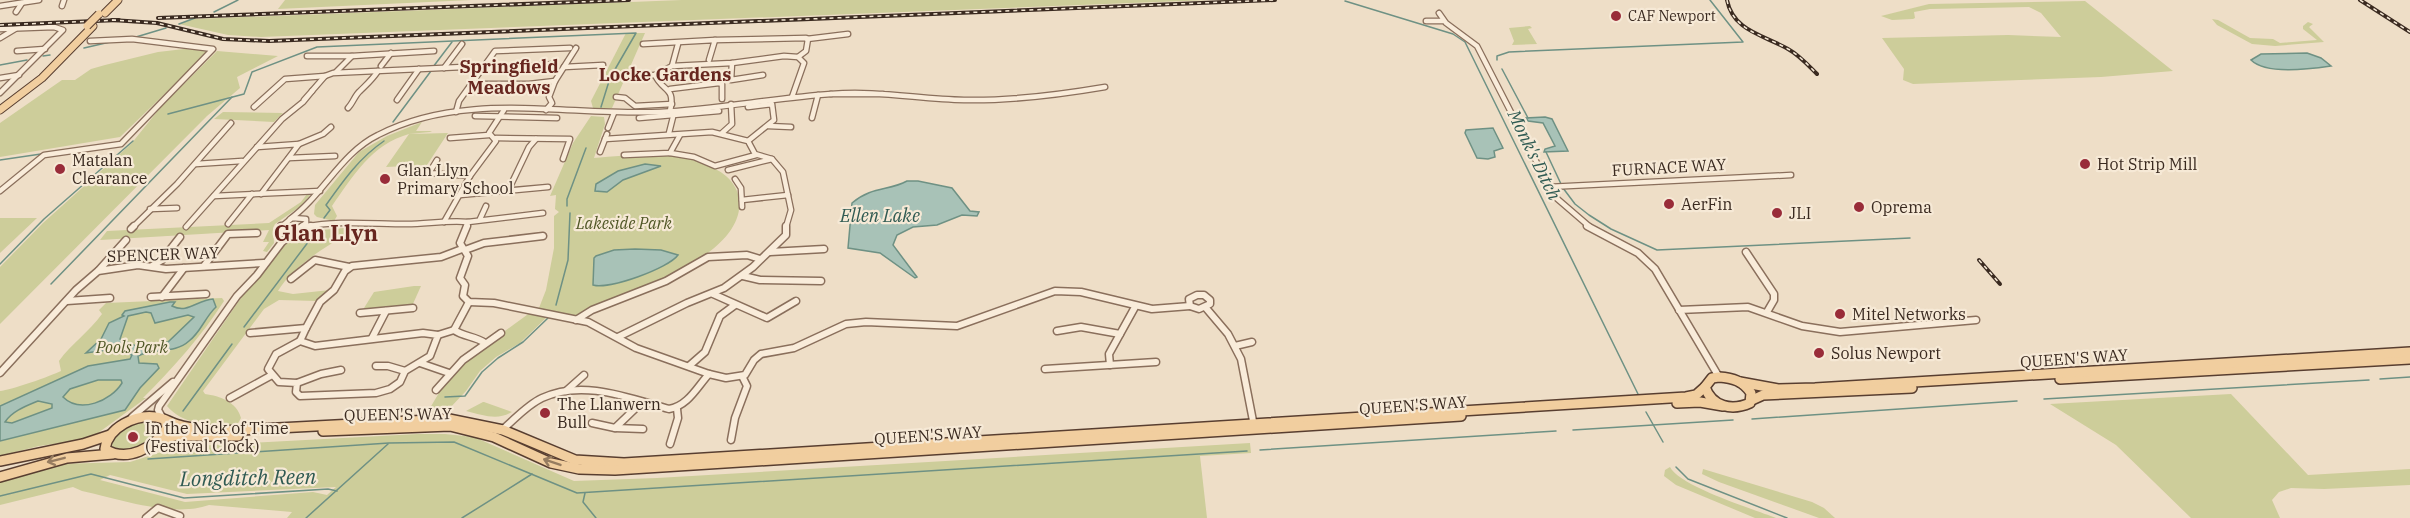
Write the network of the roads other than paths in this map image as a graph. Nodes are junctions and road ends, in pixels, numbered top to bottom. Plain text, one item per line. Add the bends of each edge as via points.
1 (39, 0) edge
2 (64, 0) edge
3 (116, 1) edge
4 (22, 3) junction
5 (0, 6) edge
6 (62, 6) dead end
7 (16, 12) dead end
8 (1439, 13) dead end
9 (1426, 21) dead end
10 (1443, 21) junction
11 (0, 29) edge
12 (15, 29) junction
13 (848, 34) dead end
14 (0, 38) edge
15 (807, 39) junction
16 (715, 40) junction
17 (90, 41) dead end
18 (462, 44) dead end
19 (643, 44) dead end
20 (678, 44) junction
21 (46, 49) junction
22 (17, 51) dead end
23 (434, 51) dead end
24 (391, 53) junction
25 (307, 56) dead end
26 (352, 56) junction
27 (798, 57) junction
28 (709, 60) dead end
29 (732, 63) junction
30 (555, 64) dead end
31 (603, 65) dead end
32 (672, 66) junction
33 (564, 67) junction
34 (379, 68) junction
35 (444, 68) junction
36 (484, 68) junction
37 (419, 69) junction
38 (336, 72) junction
39 (19, 75) junction
40 (655, 75) junction
41 (763, 75) dead end
42 (326, 76) junction
43 (628, 76) dead end
44 (0, 78) edge
45 (276, 79) dead end
46 (285, 79) junction
47 (555, 81) junction
48 (473, 84) junction
49 (1105, 87) dead end
50 (670, 89) junction
51 (0, 93) edge
52 (818, 95) junction
53 (616, 97) dead end
54 (792, 97) junction
55 (722, 99) dead end
56 (397, 100) dead end
57 (672, 104) junction
58 (731, 104) junction
59 (0, 107) edge
60 (254, 107) dead end
61 (748, 107) dead end
62 (348, 108) dead end
63 (504, 110) junction
64 (546, 110) junction
65 (719, 111) dead end
66 (456, 112) junction
67 (614, 113) junction
68 (672, 114) junction
69 (475, 116) dead end
70 (500, 116) junction
71 (557, 117) dead end
72 (639, 118) dead end
73 (812, 118) dead end
74 (231, 123) dead end
75 (768, 126) junction
76 (331, 127) dead end
77 (791, 127) dead end
78 (669, 133) junction
79 (722, 133) junction
80 (606, 134) junction
81 (489, 135) junction
82 (680, 135) junction
83 (450, 138) dead end
84 (496, 138) junction
85 (536, 139) junction
86 (748, 141) junction
87 (299, 144) junction
88 (257, 147) junction
89 (600, 152) dead end
90 (670, 153) junction
91 (624, 155) dead end
92 (756, 155) junction
93 (335, 156) dead end
94 (289, 158) junction
95 (563, 159) dead end
96 (772, 159) junction
97 (437, 160) dead end
98 (244, 161) junction
99 (196, 164) junction
100 (728, 170) dead end
101 (1791, 175) dead end
102 (470, 176) junction
103 (735, 179) dead end
104 (548, 187) dead end
105 (1548, 187) junction
106 (0, 190) edge
107 (508, 190) junction
108 (320, 191) junction
109 (252, 194) junction
110 (261, 194) junction
111 (460, 195) junction
112 (788, 195) junction
113 (214, 196) junction
114 (742, 200) junction
115 (307, 206) junction
116 (486, 206) dead end
117 (742, 207) dead end
118 (177, 208) dead end
119 (150, 209) junction
120 (543, 213) dead end
121 (290, 219) junction
122 (480, 219) junction
123 (306, 220) junction
124 (444, 222) junction
125 (468, 222) junction
126 (228, 224) dead end
127 (316, 224) junction
128 (186, 226) dead end
129 (131, 229) dead end
130 (298, 229) junction
131 (283, 231) junction
132 (257, 233) dead end
133 (543, 236) dead end
134 (180, 237) dead end
135 (126, 240) dead end
136 (282, 242) junction
137 (463, 249) junction
138 (824, 249) dead end
139 (770, 252) junction
140 (1746, 252) dead end
141 (760, 259) junction
142 (264, 263) junction
143 (152, 266) junction
144 (204, 266) junction
145 (184, 267) junction
146 (349, 267) junction
147 (98, 271) junction
148 (743, 276) junction
149 (291, 279) dead end
150 (821, 281) dead end
151 (206, 294) dead end
152 (713, 294) junction
153 (151, 297) dead end
154 (162, 297) junction
155 (110, 298) dead end
156 (796, 300) dead end
157 (68, 301) junction
158 (469, 302) junction
159 (735, 305) junction
160 (1190, 306) junction
161 (1135, 307) junction
162 (413, 308) dead end
163 (1206, 308) junction
164 (1679, 310) junction
165 (386, 311) junction
166 (1767, 312) junction
167 (360, 313) dead end
168 (576, 320) junction
169 (1976, 320) dead end
170 (306, 328) junction
171 (454, 330) junction
172 (1057, 331) dead end
173 (250, 333) dead end
174 (501, 333) dead end
175 (1120, 334) junction
176 (438, 335) junction
177 (618, 337) junction
178 (372, 338) junction
179 (300, 341) junction
180 (1252, 342) dead end
181 (485, 343) junction
182 (1235, 346) junction
183 (2410, 352) edge
184 (2410, 359) edge
185 (1156, 362) dead end
186 (420, 363) junction
187 (1110, 365) junction
188 (376, 366) dead end
189 (689, 366) junction
190 (1045, 369) dead end
191 (342, 370) dead end
192 (405, 371) junction
193 (449, 373) junction
194 (0, 374) edge
195 (709, 374) junction
196 (272, 375) junction
197 (584, 375) dead end
198 (742, 376) junction
199 (178, 377) junction
200 (1719, 377) junction
201 (1740, 382) junction
202 (297, 383) junction
203 (1705, 387) junction
204 (436, 390) dead end
205 (566, 391) junction
206 (230, 398) dead end
207 (1752, 400) junction
208 (642, 402) junction
209 (1723, 406) junction
210 (677, 409) junction
211 (164, 419) junction
212 (592, 423) dead end
213 (120, 427) junction
214 (1254, 427) junction
215 (615, 428) junction
216 (643, 429) dead end
217 (498, 433) junction
218 (110, 435) junction
219 (731, 440) dead end
220 (670, 444) dead end
221 (145, 448) junction
222 (113, 454) junction
223 (0, 461) edge
224 (0, 477) edge
225 (180, 516) dead end
226 (146, 518) edge

1 - 4 street
2 - 6 street
3 - 59 main road, bridge via 42,78
4 - 5 street
4 - 7 street
8 - 10 street
9 - 10 street
10 - 105 street via 1477,46
11 - 12 street
12 - 14 street
12 - 21 street via 62,28 62,34
13 - 15 street
15 - 16 street
15 - 27 street via 806,51
16 - 20 street
16 - 28 street
17 - 106 street via 132,39 216,49 121,144 44,155
18 - 35 street
19 - 20 street
20 - 32 street
21 - 22 street
21 - 39 street
23 - 24 street
24 - 26 street
24 - 34 street
25 - 26 street
26 - 38 street
27 - 29 street
27 - 54 street via 804,63
29 - 32 street
29 - 41 street via 731,80
30 - 36 street
31 - 33 street
32 - 40 street
33 - 36 street via 573,48 498,50
33 - 47 street
34 - 37 street
34 - 38 street
34 - 62 street
35 - 36 street
35 - 37 street
36 - 48 street
37 - 56 street
38 - 42 street
39 - 44 street
39 - 51 street
40 - 43 street
40 - 50 street
42 - 46 street
42 - 88 street
45 - 46 street
46 - 60 street
47 - 48 street
47 - 64 street via 549,97 552,103
48 - 66 street
49 - 52 street via 990,100
50 - 55 street via 719,83
50 - 57 street
52 - 54 street
52 - 73 street
53 - 57 street via 635,106
54 - 58 street
57 - 68 street
58 - 68 street
58 - 79 street via 732,124
61 - 75 street via 772,104 774,120
63 - 64 street
63 - 66 street
63 - 70 street
64 - 67 street
65 - 68 street
66 - 108 street via 415,120 377,135 348,156
67 - 68 street
67 - 80 street
68 - 72 street
68 - 78 street
69 - 70 street
70 - 71 street
70 - 81 street
74 - 99 street
75 - 77 street
75 - 86 street
76 - 87 street
78 - 80 street
78 - 82 street
79 - 82 street
79 - 86 street
80 - 89 street
81 - 83 street
81 - 84 street
82 - 90 street
84 - 85 street
84 - 102 street
85 - 95 street via 570,139
85 - 107 street
86 - 92 street
87 - 88 street
87 - 94 street
88 - 98 street
90 - 91 street
90 - 92 street via 720,166
92 - 96 street
93 - 94 street
94 - 110 street
96 - 100 street
96 - 112 street via 787,178
97 - 102 street via 429,173
98 - 99 street
98 - 113 street
99 - 119 street
101 - 105 street, FURNACE WAY
102 - 111 street
103 - 114 street
104 - 107 street
105 - 164 street via 1576,218 1647,260
107 - 111 street
108 - 110 street
108 - 115 street
109 - 110 street
109 - 113 street
109 - 126 street
111 - 124 street
112 - 114 street
112 - 139 street via 791,210 786,235
113 - 128 street
114 - 117 street
115 - 121 street
115 - 123 street
116 - 122 street
118 - 119 street
119 - 129 street
120 - 122 street
121 - 123 street
121 - 131 street via 280,226
122 - 125 street
123 - 127 street
123 - 130 street
124 - 125 street
124 - 127 street
125 - 137 street via 461,240
127 - 130 street
130 - 131 street
130 - 136 street
131 - 136 street
132 - 144 street via 228,234
133 - 137 street
134 - 143 street via 162,260
135 - 147 street
136 - 142 street
137 - 146 street via 441,256
137 - 158 street via 468,256 460,279 465,285 463,296
138 - 139 street
139 - 141 street
140 - 166 street via 1774,294
141 - 148 street
141 - 168 street via 747,255 708,256 666,281
142 - 144 street, SPENCER WAY
142 - 199 street
143 - 145 street, SPENCER WAY
143 - 147 street, SPENCER WAY
144 - 145 street, SPENCER WAY
145 - 154 street
146 - 149 street via 315,260
146 - 170 street via 334,291 320,302
147 - 157 street, SPENCER WAY
148 - 150 street
148 - 152 street
151 - 154 street
152 - 159 street
152 - 177 street via 661,314
153 - 154 street
155 - 157 street
156 - 159 street via 767,318
157 - 194 street, SPENCER WAY
158 - 168 street via 494,303
158 - 171 street
159 - 189 street via 720,316 705,352
160 - 161 street via 1162,310
160 - 163 street
160 - 163 street via 1189,299 1200,295 1210,300
161 - 175 street
161 - 198 street via 1062,290 957,326 853,323 794,348 761,354
162 - 165 street
163 - 182 street
164 - 166 street via 1740,307
164 - 200 street
165 - 167 street
165 - 178 street
166 - 169 street via 1802,326 1840,332
168 - 177 street via 595,324
170 - 173 street
170 - 179 street
171 - 176 street
171 - 181 street
172 - 175 street via 1083,326
174 - 181 street
175 - 187 street via 1109,354
176 - 178 street
176 - 186 street via 433,352
177 - 189 street via 636,348
178 - 179 street via 315,346
179 - 196 street via 273,357 268,369
180 - 182 street
181 - 193 street
182 - 214 street
183 - 201 main road, QUEEN'S WAY via 1815,388 1778,389
184 - 207 main road, QUEEN'S WAY via 1763,395
185 - 187 street
186 - 192 street
186 - 193 street
187 - 190 street
188 - 192 street
189 - 195 street
191 - 202 street
192 - 202 street via 397,386 376,393 300,396
193 - 204 street
195 - 198 street via 722,378
195 - 210 street
196 - 202 street via 282,383
196 - 206 street
197 - 205 street
198 - 219 street via 747,386
199 - 211 street via 159,406
199 - 213 street
200 - 201 main road, QUEEN'S WAY
200 - 203 main road, QUEEN'S WAY via 1712,378
201 - 207 main road via 1749,389
203 - 209 main road via 1708,396
203 - 214 main road, QUEEN'S WAY via 1686,397
205 - 208 street via 595,392
205 - 217 street via 539,399
207 - 209 main road, QUEEN'S WAY via 1742,408
208 - 210 street
208 - 215 street
209 - 214 main road, QUEEN'S WAY via 1694,402
210 - 220 street
211 - 213 main road, QUEEN'S WAY via 146,417
211 - 217 main road, QUEEN'S WAY via 192,429 221,431 449,419
211 - 221 main road via 164,433
212 - 215 street
213 - 218 main road, QUEEN'S WAY
214 - 217 main road, QUEEN'S WAY via 624,463 575,460
215 - 216 street
217 - 221 main road, QUEEN'S WAY via 418,426 174,436
218 - 222 main road via 105,449
218 - 223 main road, QUEEN'S WAY via 88,444 34,451
221 - 222 main road, QUEEN'S WAY
222 -> 224 main road, QUEEN'S WAY via 67,458
225 - 226 street via 158,508

